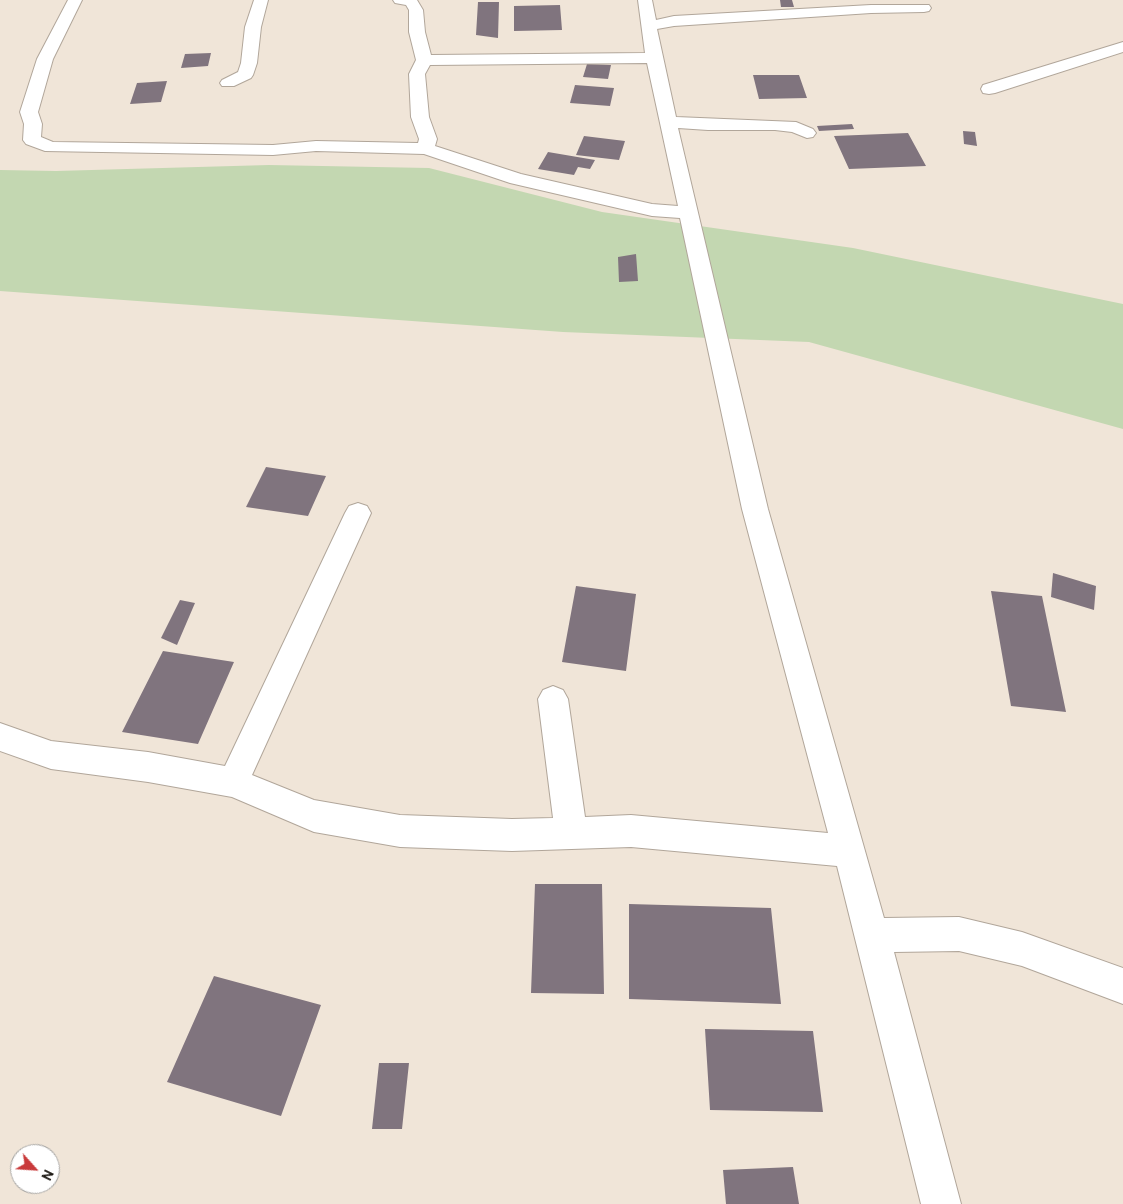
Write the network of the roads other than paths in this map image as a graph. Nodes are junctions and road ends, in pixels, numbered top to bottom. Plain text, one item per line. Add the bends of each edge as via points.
1 (75, 0) edge
2 (261, 0) edge
3 (400, 0) edge
4 (924, 8) dead end
5 (647, 13) edge
6 (1123, 47) edge
7 (654, 58) junction
8 (424, 60) junction
9 (228, 83) dead end
10 (989, 89) dead end
11 (669, 122) junction
12 (807, 132) dead end
13 (426, 149) junction
14 (689, 213) junction
15 (358, 513) dead end
16 (553, 700) dead end
17 (0, 738) edge
18 (233, 782) junction
19 (571, 833) junction
20 (849, 851) junction
21 (872, 936) junction
22 (1123, 986) edge
23 (941, 1204) edge

1 - 13 street via 45,59 29,112 33,124 32,140 61,148 274,150 316,146
2 - 9 street via 245,75
3 - 8 street via 411,2 416,10
4 - 5 street via 674,20
5 - 7 street
6 - 10 street
7 - 8 street
7 - 11 street
8 - 13 street via 417,74 420,117 428,139
11 - 12 street via 775,125 796,127
11 - 14 street
13 - 14 street via 517,179 652,210
14 - 20 street via 754,509
15 - 18 street
16 - 19 street
17 - 18 street via 51,755
18 - 19 street via 314,816 400,831 512,836
19 - 20 street via 631,831
20 - 21 street
21 - 22 street via 959,934 1022,948
21 - 23 street

